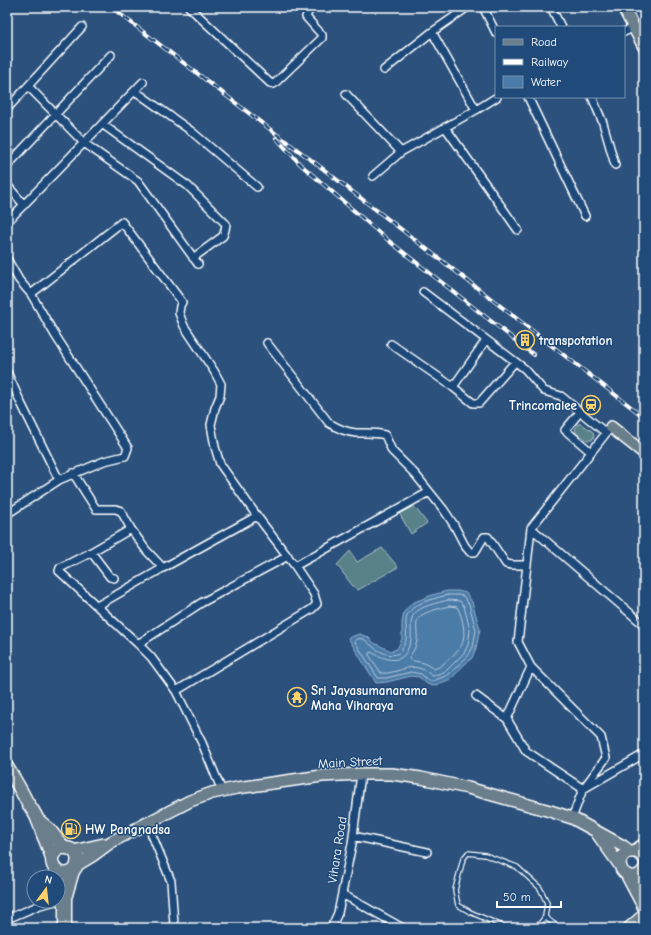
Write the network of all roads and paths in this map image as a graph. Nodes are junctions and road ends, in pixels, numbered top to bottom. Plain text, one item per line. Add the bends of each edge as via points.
1 (190, 7) edge
2 (314, 7) edge
3 (468, 7) edge
4 (483, 7) edge
5 (551, 7) edge
6 (623, 7) edge
7 (560, 26) edge
8 (82, 27) dead end
9 (629, 30) edge
10 (495, 31) edge
11 (432, 32) junction
12 (643, 43) edge
13 (111, 55) dead end
14 (384, 70) dead end
15 (143, 82) dead end
16 (28, 86) junction
17 (135, 91) junction
18 (346, 94) dead end
19 (495, 98) edge
20 (528, 98) edge
21 (592, 98) edge
22 (7, 109) edge
23 (476, 110) junction
24 (56, 114) junction
25 (102, 124) junction
26 (445, 127) junction
27 (84, 143) junction
28 (401, 152) junction
29 (615, 165) dead end
30 (7, 166) edge
31 (373, 176) dead end
32 (7, 186) edge
33 (257, 187) dead end
34 (24, 205) junction
35 (585, 216) dead end
36 (7, 222) edge
37 (518, 230) dead end
38 (7, 259) edge
39 (423, 292) dead end
40 (31, 294) junction
41 (486, 340) junction
42 (267, 343) dead end
43 (392, 344) dead end
44 (515, 362) junction
45 (7, 372) edge
46 (453, 387) junction
47 (580, 412) junction
48 (609, 430) junction
49 (591, 452) junction
50 (644, 453) edge
51 (73, 473) junction
52 (59, 480) junction
53 (429, 492) junction
54 (7, 514) edge
55 (257, 516) junction
56 (531, 528) junction
57 (131, 529) junction
58 (91, 552) junction
59 (288, 556) junction
60 (527, 565) junction
61 (295, 566) junction
62 (163, 568) junction
63 (114, 578) dead end
64 (96, 606) junction
65 (644, 625) edge
66 (138, 644) junction
67 (531, 667) junction
68 (176, 691) junction
69 (476, 696) dead end
70 (506, 720) junction
71 (644, 754) edge
72 (7, 767) edge
73 (361, 774) junction
74 (583, 789) junction
75 (222, 791) junction
76 (572, 818) junction
77 (38, 819) junction
78 (147, 823) junction
79 (594, 830) junction
80 (353, 836) junction
81 (111, 842) junction
82 (644, 844) edge
83 (69, 849) junction
84 (427, 852) dead end
85 (632, 852) junction
86 (52, 857) junction
87 (644, 859) edge
88 (75, 868) junction
89 (56, 869) edge
90 (623, 871) junction
91 (643, 871) edge
92 (66, 873) edge
93 (66, 887) edge
94 (644, 893) edge
95 (342, 894) junction
96 (644, 908) edge
97 (31, 909) edge
98 (62, 909) edge
99 (644, 916) edge
100 (545, 917) junction
101 (7, 919) edge
102 (174, 925) dead end
103 (65, 928) edge
104 (331, 928) edge
105 (403, 928) edge
106 (507, 928) edge
107 (535, 928) edge
108 (559, 928) edge
109 (629, 928) edge

1 - 2 street via 270,84 274,84 322,38 306,17
3 - 11 street
4 - 10 street
5 - 7 street
6 - 9 main road
8 - 16 street
9 - 12 main road
11 - 14 street
11 - 23 street
13 - 24 street
15 - 17 street
16 - 22 street
16 - 24 street
17 - 25 street
17 - 33 street via 192,131
18 - 28 street
19 - 23 street
20 - 35 street
21 - 29 street via 603,123
23 - 26 street
24 - 27 street
24 - 30 street
25 - 27 street
25 - 27 street via 188,186 226,224 223,236 196,261 138,181
26 - 28 street
26 - 37 street
27 - 34 street
28 - 31 street
32 - 34 street
34 - 36 street
38 - 40 street
39 - 41 street
40 - 51 street via 128,448 125,456 104,460
40 - 55 street via 122,222 182,302 179,313 184,326 221,384 211,425 215,447 220,464
41 - 44 street
41 - 46 street
42 - 53 street via 329,423 354,433 385,435 392,451
43 - 46 street
44 - 46 street via 479,403 473,403
44 - 47 street via 525,369 544,391 561,396
45 - 52 street
47 - 48 street
47 - 49 street via 566,430
48 - 49 street
48 - 50 main road
49 - 56 street
51 - 52 street
51 - 57 street via 96,509 121,511
52 - 54 street
53 - 60 street via 444,510 470,552 475,552 484,537 488,537 506,564
53 - 61 street
55 - 59 street
55 - 62 street
56 - 60 street
56 - 65 street
57 - 58 street
57 - 62 street
58 - 63 street via 110,577
58 - 64 street via 60,568 59,571
59 - 61 street
59 - 66 street via 201,603
60 - 67 street via 518,642
61 - 68 street via 314,594 317,604
62 - 64 street
64 - 66 street
66 - 68 street
67 - 70 street
67 - 74 street via 601,737 606,758
68 - 75 street
69 - 70 street
70 - 74 street via 526,750
71 - 74 street
72 - 77 highway
73 - 75 main road, Main Street via 299,779
73 - 76 main road, Main Street via 392,774 427,779 550,810
73 - 80 street, Vihara Road
74 - 76 street
75 - 78 main road, Main Street via 190,801
76 - 79 main road, Main Street
77 - 83 highway
77 - 86 highway
78 - 81 main road, Main Street
78 - 102 street via 171,882
79 - 85 main road, Main Street
79 - 90 main road, Main Street
80 - 84 street
80 - 95 street, Vihara Road
81 - 83 main road, Main Street via 88,848
81 - 88 main road, Main Street
82 - 85 main road
83 - 86 highway via 59,849
83 - 88 highway via 78,860
85 - 87 main road, Main Street via 640,854
85 - 90 main road via 628,852 621,860
86 - 89 highway
88 - 92 highway
88 - 93 highway
90 - 91 main road via 629,876 636,876
90 - 96 main road, Main Street
91 - 94 main road
95 - 104 street, Vihara Road via 338,913
95 - 105 street
97 - 101 street
98 - 103 highway
99 - 109 main road
100 - 106 lane via 547,903 540,888 517,867 485,855 468,853 462,859 455,890 458,905
100 - 107 lane
100 - 108 lane

